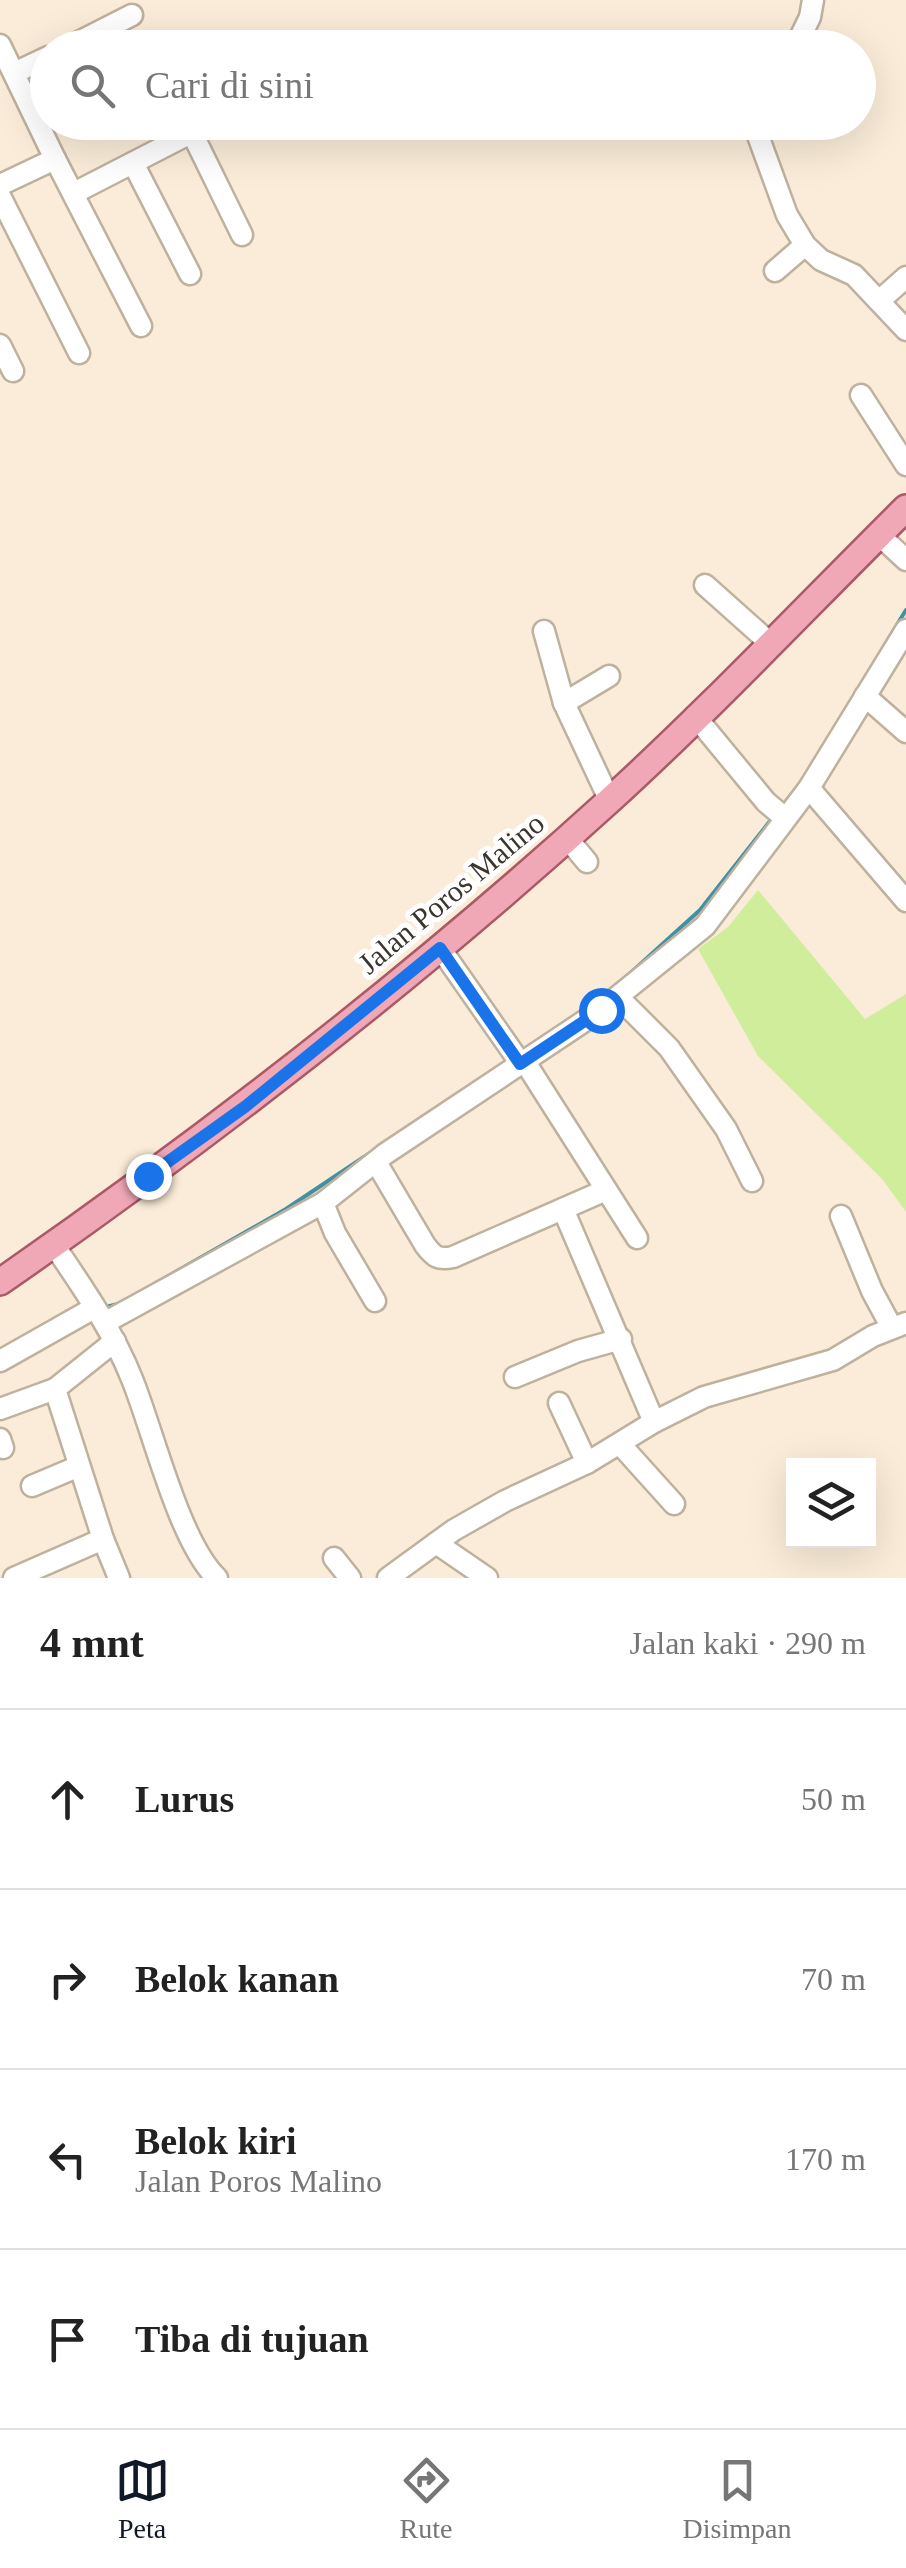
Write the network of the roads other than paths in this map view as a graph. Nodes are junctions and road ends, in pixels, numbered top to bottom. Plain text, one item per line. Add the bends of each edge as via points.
1 (813, 0) edge
2 (132, 15) dead end
3 (102, 30) edge
4 (804, 30) edge
5 (0, 45) edge
6 (30, 66) edge
7 (14, 74) junction
8 (30, 96) edge
9 (53, 140) edge
10 (177, 140) edge
11 (196, 140) edge
12 (760, 140) edge
13 (55, 158) junction
14 (132, 163) junction
15 (0, 186) edge
16 (74, 193) junction
17 (0, 196) edge
18 (242, 235) dead end
19 (805, 245) junction
20 (775, 272) dead end
21 (190, 274) dead end
22 (906, 277) edge
23 (879, 301) junction
24 (141, 326) dead end
25 (904, 326) edge
26 (0, 345) edge
27 (79, 353) dead end
28 (12, 370) dead end
29 (861, 395) dead end
30 (906, 465) edge
31 (906, 508) edge
32 (879, 535) junction
33 (906, 560) edge
34 (705, 585) dead end
35 (906, 630) edge
36 (544, 631) dead end
37 (770, 643) junction
38 (608, 676) dead end
39 (866, 696) junction
40 (564, 703) junction
41 (695, 716) junction
42 (906, 732) edge
43 (809, 788) junction
44 (610, 800) junction
45 (777, 811) junction
46 (567, 838) junction
47 (587, 862) dead end
48 (906, 901) edge
49 (440, 948) junction
50 (618, 997) junction
51 (522, 1063) junction
52 (376, 1162) junction
53 (752, 1181) dead end
54 (606, 1190) junction
55 (324, 1203) junction
56 (563, 1209) junction
57 (841, 1216) dead end
58 (638, 1238) dead end
59 (54, 1245) junction
60 (0, 1282) edge
61 (375, 1301) dead end
62 (102, 1320) junction
63 (899, 1326) edge
64 (621, 1339) junction
65 (0, 1361) edge
66 (515, 1377) dead end
67 (55, 1389) junction
68 (559, 1402) dead end
69 (0, 1410) edge
70 (654, 1422) junction
71 (620, 1444) junction
72 (586, 1463) junction
73 (77, 1467) junction
74 (32, 1486) dead end
75 (674, 1504) dead end
76 (103, 1539) junction
77 (436, 1543) junction
78 (334, 1558) dead end
79 (14, 1578) edge
80 (119, 1578) edge
81 (217, 1578) edge
82 (350, 1578) edge
83 (388, 1578) edge
84 (488, 1578) edge

1 - 4 street
2 - 3 street
5 - 7 street
6 - 7 street
7 - 8 street
9 - 13 street
10 - 14 street
11 - 18 street
12 - 19 street
13 - 15 street
13 - 16 street
14 - 16 street
14 - 21 street
16 - 24 street
17 - 27 street
19 - 20 street
19 - 23 street
22 - 23 street
23 - 25 street
26 - 28 street
29 - 30 street
31 - 32 main road, Jalan Poros Malino
32 - 33 street
32 - 37 main road, Jalan Poros Malino
34 - 37 street
35 - 39 street
36 - 40 street
37 - 41 main road, Jalan Poros Malino
38 - 40 street
39 - 42 street
39 - 43 street
40 - 44 street
41 - 44 main road, Jalan Poros Malino
41 - 45 street
43 - 45 street
43 - 48 street
44 - 46 main road, Jalan Poros Malino
45 - 50 street via 705,926
46 - 47 street
46 - 49 main road, Jalan Poros Malino
49 - 51 street
49 - 59 main road, Jalan Poros Malino via 246,1106
50 - 51 street
50 - 53 street via 669,1048 726,1129
51 - 52 street
51 - 54 street
52 - 55 street
52 - 56 street via 434,1257 454,1258
54 - 56 street
54 - 58 street
55 - 61 street
55 - 62 street
56 - 64 street
57 - 63 street via 867,1281
59 - 60 main road, Jalan Poros Malino
59 - 62 street
62 - 65 street
62 - 67 street
62 - 81 street via 134,1382 189,1532
63 - 70 street via 833,1360 733,1386
64 - 66 street
64 - 70 street
67 - 69 street
67 - 73 street
68 - 72 street
70 - 71 street
71 - 72 street
71 - 75 street
72 - 77 street
73 - 74 street
73 - 76 street
76 - 79 street
76 - 80 street
77 - 83 street
77 - 84 street
78 - 82 street

